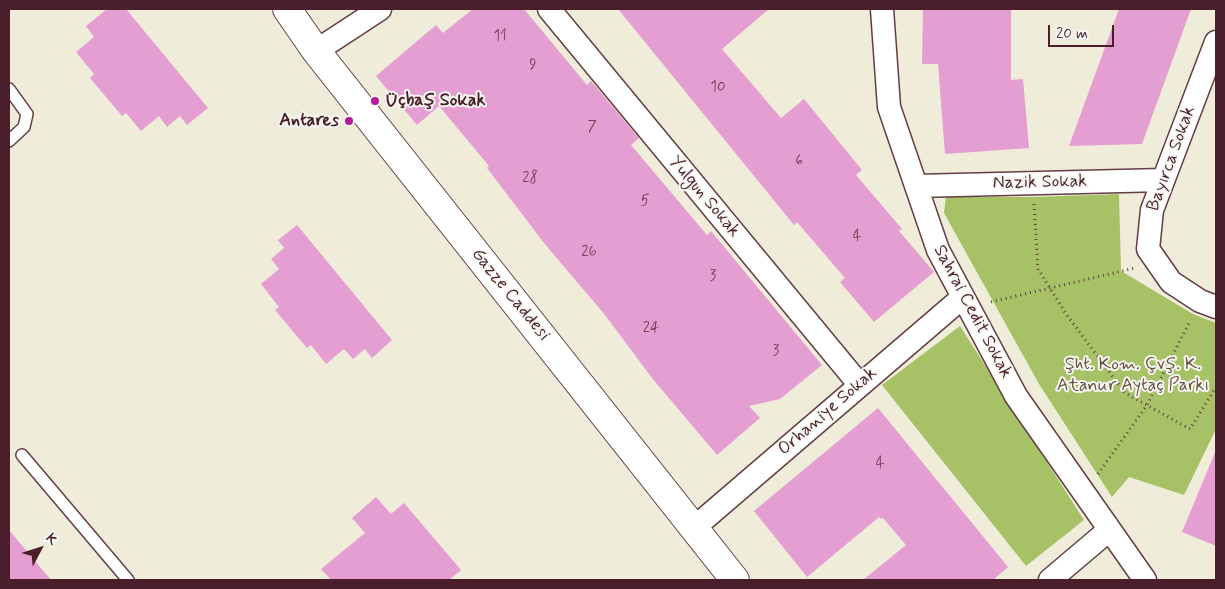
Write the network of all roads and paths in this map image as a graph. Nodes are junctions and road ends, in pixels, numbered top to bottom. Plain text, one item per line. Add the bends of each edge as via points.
1 (287, 9) edge
2 (380, 9) edge
3 (550, 9) edge
4 (882, 9) edge
5 (1216, 42) edge
6 (316, 51) junction
7 (1209, 85) edge
8 (9, 89) edge
9 (9, 141) edge
10 (1163, 180) junction
11 (1033, 183) junction
12 (916, 186) junction
13 (1158, 263) junction
14 (1050, 288) junction
15 (966, 302) junction
16 (1208, 304) edge
17 (859, 384) junction
18 (1216, 387) edge
19 (1147, 405) junction
20 (22, 455) dead end
21 (1084, 493) junction
22 (695, 527) junction
23 (1110, 530) junction
24 (128, 580) edge
25 (735, 580) edge
26 (1050, 580) edge
27 (1145, 580) edge

1 - 6 main road, Gazze Caddesi
2 - 6 street
3 - 17 street, Yulgun Sokak
4 - 12 street, Sahrai Cedit Sokak via 889,107
5 - 7 street, Bayırca Sokak
6 - 22 main road, Gazze Caddesi
7 - 10 street, Bayırca Sokak
8 - 9 lane via 24,108 27,120
10 - 11 street, Nazik Sokak
10 - 13 street, Bayırca Sokak via 1152,210 1148,249
11 - 12 street, Nazik Sokak
11 - 14 path via 1038,270
12 - 15 street, Sahrai Cedit Sokak via 938,250
13 - 14 path
13 - 16 street, Bayırca Sokak via 1171,282
14 - 15 path
14 - 19 path via 1125,393
15 - 17 street, Orhaniye Sokak
15 - 21 street, Sahrai Cedit Sokak via 1016,396
16 - 19 path
17 - 22 street, Orhaniye Sokak
18 - 19 path via 1190,429
19 - 21 path
20 - 24 lane
21 - 23 street, Sahrai Cedit Sokak
22 - 25 main road, Gazze Caddesi
23 - 26 street
23 - 27 street, Sahrai Cedit Sokak

